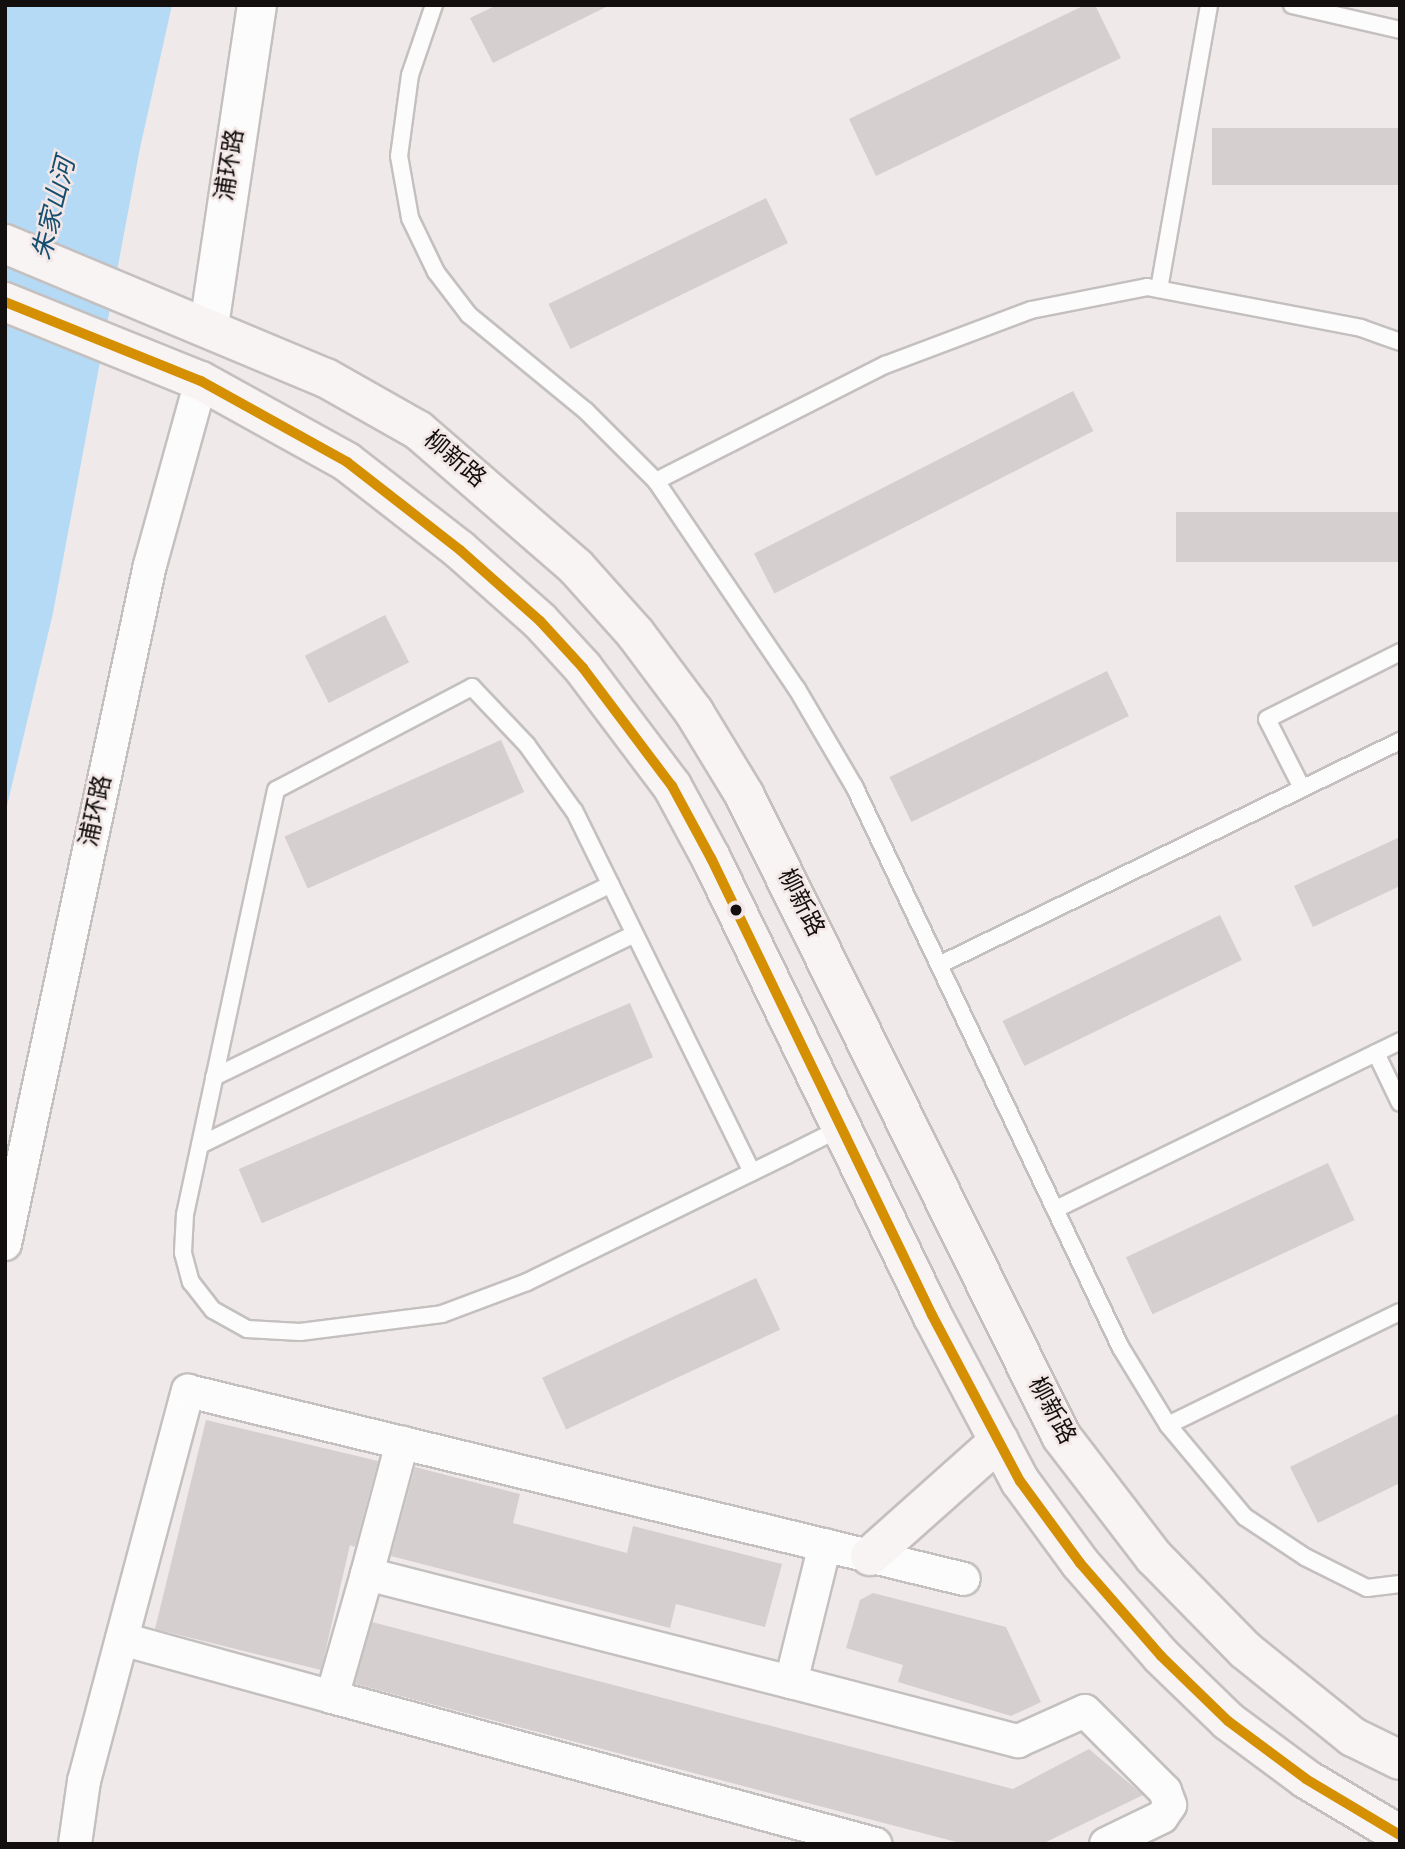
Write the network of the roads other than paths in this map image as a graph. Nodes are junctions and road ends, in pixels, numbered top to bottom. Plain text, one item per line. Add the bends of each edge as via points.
1 (257, 5) edge
2 (434, 5) edge
3 (1209, 5) edge
4 (1292, 5) edge
5 (1400, 30) edge
6 (5, 244) edge
7 (1159, 289) junction
8 (5, 302) edge
9 (209, 326) junction
10 (1400, 342) edge
11 (201, 382) junction
12 (656, 481) junction
13 (1400, 652) edge
14 (1400, 741) edge
15 (1302, 789) junction
16 (611, 884) junction
17 (635, 934) junction
18 (939, 965) junction
19 (1400, 1041) edge
20 (1376, 1054) junction
21 (214, 1077) junction
22 (1400, 1103) edge
23 (843, 1127) junction
24 (200, 1145) junction
25 (752, 1172) junction
26 (1056, 1209) junction
27 (5, 1244) edge
28 (1400, 1312) edge
29 (1168, 1425) junction
30 (999, 1441) junction
31 (402, 1443) junction
32 (825, 1545) junction
33 (870, 1556) junction
34 (367, 1574) junction
35 (964, 1579) dead end
36 (1400, 1584) edge
37 (122, 1639) junction
38 (791, 1682) junction
39 (332, 1697) junction
40 (1400, 1760) edge
41 (1400, 1835) edge
42 (75, 1844) edge
43 (875, 1844) edge
44 (1106, 1844) edge

1 - 9 street, 浦环路
2 - 12 lane via 410,75 399,156 410,218 436,272 469,315 586,411
3 - 7 lane
4 - 5 lane
6 - 9 main road, 柳新路
7 - 10 lane via 1361,328
7 - 12 lane via 1147,287 1031,310 885,365
8 - 11 main road
9 - 40 main road, 柳新路 via 326,378 418,430 576,568 635,633 694,712 745,796 1061,1436 1154,1557 1245,1650 1353,1737
11 - 23 main road via 347,462 460,550 540,621 583,668 672,786
11 - 27 street, 浦环路 via 150,565
12 - 18 lane via 797,689 848,775
13 - 15 lane via 1267,719
14 - 15 lane
15 - 18 lane
16 - 17 lane
16 - 21 lane
16 - 21 lane via 574,811 527,745 472,687 276,790
17 - 24 lane
17 - 25 lane
18 - 26 lane
19 - 20 lane
20 - 22 lane
20 - 26 lane
21 - 24 lane
23 - 25 lane
23 - 30 main road via 932,1315
24 - 25 lane via 185,1214 183,1253 191,1282 213,1310 247,1329 300,1332 442,1314 527,1282
26 - 29 lane via 1121,1348
28 - 29 lane
29 - 36 lane via 1245,1517 1305,1558 1367,1588
30 - 33 main road
30 - 41 main road via 1020,1481 1080,1563 1161,1656 1228,1721 1306,1779
31 - 32 street
31 - 34 street
31 - 37 street via 188,1391
32 - 33 street
32 - 38 street
33 - 35 street
34 - 38 street
34 - 39 street
37 - 39 street
37 - 42 street via 84,1781
38 - 44 street via 1018,1741 1085,1711 1165,1791 1170,1805 1162,1817
39 - 43 street

